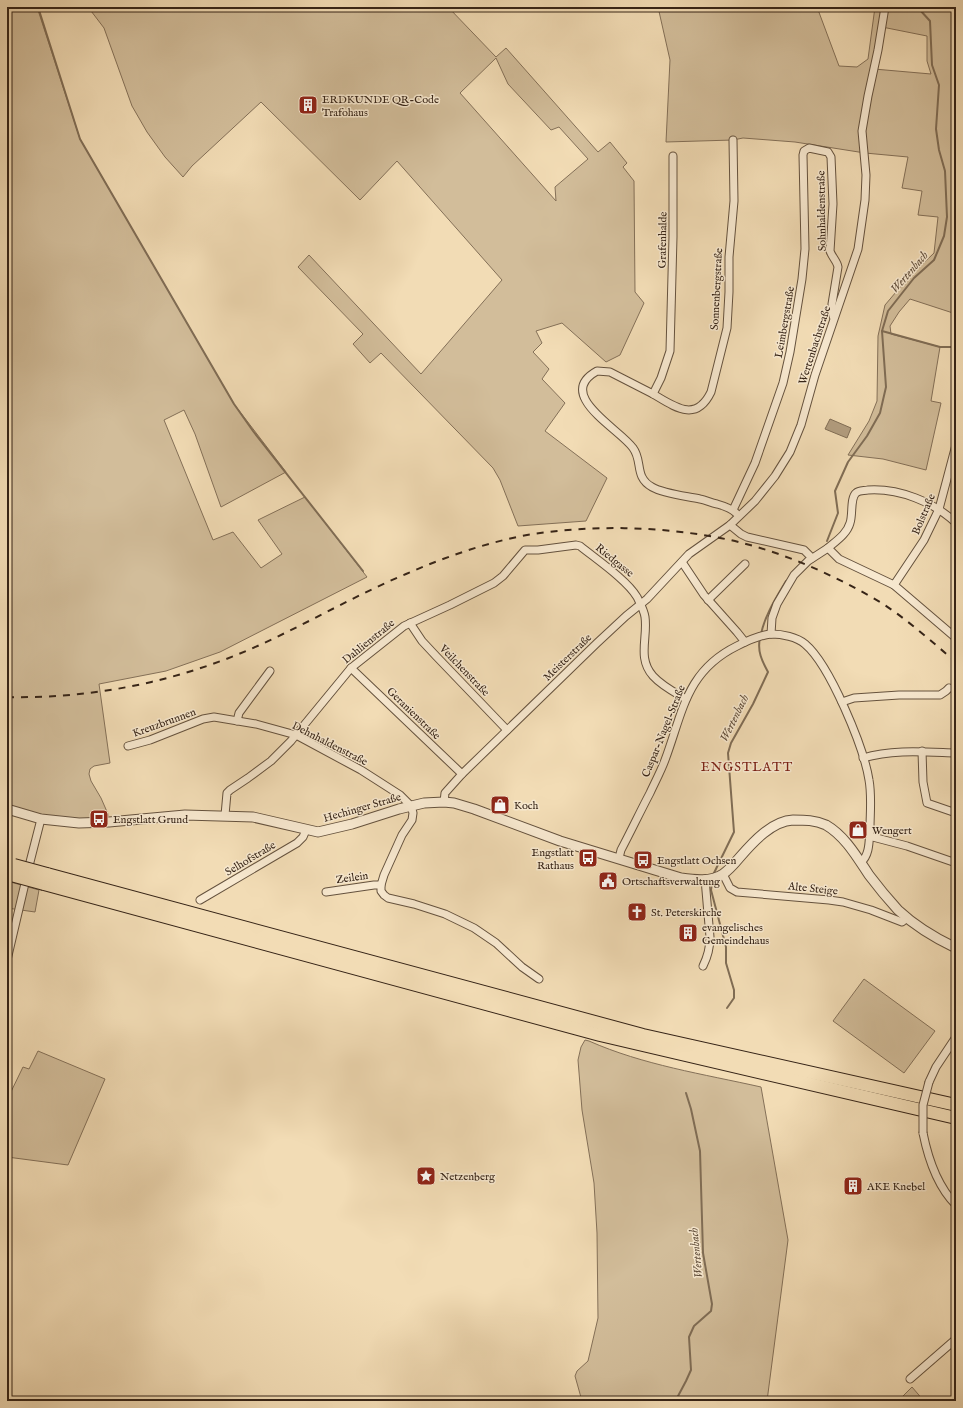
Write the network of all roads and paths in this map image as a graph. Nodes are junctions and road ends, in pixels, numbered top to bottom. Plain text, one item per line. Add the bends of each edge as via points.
1 (885, 7) edge
2 (733, 140) dead end
3 (826, 151) joint
4 (673, 156) dead end
5 (834, 319) junction
6 (653, 394) junction
7 (956, 445) edge
8 (733, 510) junction
9 (939, 510) junction
10 (739, 516) junction
11 (956, 523) edge
12 (730, 525) junction
13 (715, 537) joint
14 (828, 548) junction
15 (524, 550) joint
16 (812, 558) junction
17 (682, 562) junction
18 (745, 564) dead end
19 (894, 585) junction
20 (708, 600) junction
21 (640, 604) junction
22 (410, 622) junction
23 (768, 635) junction
24 (956, 638) edge
25 (745, 642) junction
26 (350, 668) junction
27 (270, 671) dead end
28 (949, 688) dead end
29 (686, 699) junction
30 (842, 702) junction
31 (207, 718) joint
32 (237, 721) junction
33 (507, 730) junction
34 (296, 735) junction
35 (128, 746) dead end
36 (922, 751) junction
37 (956, 753) edge
38 (863, 758) junction
39 (462, 774) junction
40 (444, 802) junction
41 (411, 806) junction
42 (7, 809) edge
43 (956, 813) edge
44 (225, 815) junction
45 (41, 819) junction
46 (306, 830) junction
47 (869, 836) junction
48 (619, 858) junction
49 (861, 862) junction
50 (956, 863) edge
51 (10, 869) edge
52 (720, 876) junction
53 (45, 879) junction
54 (705, 879) junction
55 (381, 885) junction
56 (326, 892) dead end
57 (200, 900) dead end
58 (907, 918) junction
59 (956, 948) edge
60 (7, 960) edge
61 (703, 966) dead end
62 (539, 979) dead end
63 (956, 1037) edge
64 (956, 1105) edge
65 (956, 1118) edge
66 (956, 1205) edge
67 (956, 1339) edge
68 (910, 1379) dead end

1 - 5 street, Wertenbachstraße via 862,131 866,175 861,238
2 - 6 street, Sonnenbergstraße via 734,202 727,328 711,392 701,407 688,410 675,407
3 - 5 street, Sohnhaldenstraße via 831,157 833,204 830,251 838,267 832,304
3 - 8 street, Leimbergstraße via 809,148 804,151 802,172 805,249 795,323 783,383 755,463
4 - 6 street, Grafenhalde via 670,351
5 - 10 street, Wertenbachstraße via 790,452 772,481
6 - 8 street, Sonnenbergstraße via 604,371 592,374 583,388 583,394 590,406 635,450 641,476 652,487 702,499
7 - 9 street, Bolstraße
8 - 10 street, Sonnenbergstraße
9 - 11 street
9 - 14 street via 909,496 871,490 857,492 853,497 847,530
9 - 19 street, Bolstraße via 924,540
10 - 12 street, Wertenbachstraße
12 - 13 street, Wertenbachstraße
12 - 16 street via 747,537 804,550
13 - 17 street, Meisterstraße via 689,554
14 - 16 street
14 - 19 street via 839,559
15 - 21 street, Riedgasse via 580,546 629,586
15 - 22 street, Dahlienstraße via 494,583
16 - 23 street via 794,575 780,597
17 - 20 street
17 - 21 street, Meisterstraße
18 - 20 street
19 - 24 street
20 - 25 street
21 - 29 street, Riedgasse via 645,617 643,652 647,666 653,676 666,687
21 - 33 street, Meisterstraße
22 - 26 street, Dahlienstraße
22 - 33 street, Veilchenstraße via 431,651
23 - 25 street, Caspar-Nagel-Straße
23 - 30 street, Caspar-Nagel-Straße via 791,637 808,647 819,660
25 - 29 street, Caspar-Nagel-Straße via 708,665
26 - 34 street, Dahlienstraße
26 - 39 street, Geranienstraße
27 - 32 street via 239,712
28 - 30 street via 940,695 899,695 848,699
29 - 48 street, Caspar-Nagel-Straße via 665,761
30 - 38 street, Caspar-Nagel-Straße
31 - 32 street, Dehnhaldenstraße
31 - 35 street, Kreuzbrunnen
32 - 34 street, Dehnhaldenstraße
33 - 39 street, Meisterstraße
34 - 41 street, Dehnhaldenstraße via 361,770 400,795
34 - 44 street, Dahlienstraße via 270,761 227,793
36 - 37 street
36 - 38 street via 884,753
36 - 43 street via 927,803
38 - 47 street, Caspar-Nagel-Straße via 871,799
39 - 40 street, Meisterstraße via 445,793
40 - 41 street, Hechinger Straße
40 - 48 street, Hechinger Straße via 474,809 560,841
41 - 46 street, Hechinger Straße via 333,829 318,832
41 - 55 street via 412,820 402,836
42 - 45 street, Hechinger Straße
44 - 45 street, Hechinger Straße via 185,815 79,823
44 - 46 street, Hechinger Straße via 271,820
45 - 60 street
46 - 57 street, Selhofstraße via 297,843
47 - 49 street, Caspar-Nagel-Straße via 867,856
47 - 50 street
48 - 54 street, Hechinger Straße via 681,878
49 - 52 street via 831,828 809,820 790,820 771,828
49 - 58 street via 885,896
51 - 53 highway, bridge
52 - 54 street, Hechinger Straße
52 - 58 street, Alte Steige via 737,892 843,902 902,922
53 - 64 highway via 643,1035
53 - 65 highway via 600,1035
54 - 61 street via 710,946
55 - 56 street, Zeilein
55 - 62 street via 381,891 388,898 445,914 474,928
58 - 59 street
63 - 66 street, bridge via 936,1067 923,1105 925,1145 944,1190
67 - 68 street

